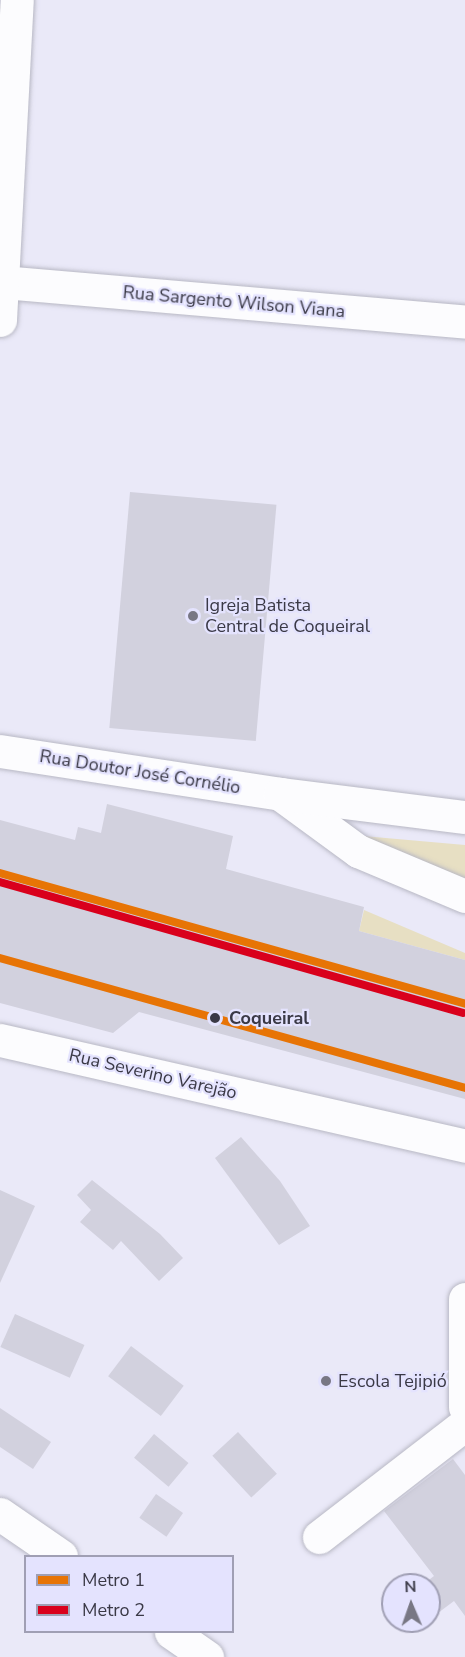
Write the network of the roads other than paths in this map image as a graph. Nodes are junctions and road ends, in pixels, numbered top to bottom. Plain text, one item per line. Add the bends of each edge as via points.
1 (15, 0) edge
2 (0, 3) edge
3 (3, 282) junction
4 (0, 321) edge
5 (465, 322) edge
6 (0, 751) edge
7 (280, 794) junction
8 (465, 817) edge
9 (465, 896) edge
10 (0, 1040) edge
11 (465, 1146) edge
12 (465, 1299) edge
13 (464, 1412) edge
14 (0, 1514) edge
15 (320, 1537) dead end
16 (58, 1555) edge
17 (172, 1633) edge
18 (207, 1657) edge

1 - 2 street
1 - 3 street
3 - 4 street
3 - 5 street, Rua Sargento Wilson Viana
6 - 7 street, Rua Doutor José Cornélio
7 - 8 street, Rua Doutor José Cornélio
7 - 9 street via 358,850
10 - 11 street, Rua Severino Varejão
12 - 13 street
13 - 15 street
14 - 16 street
17 - 18 street

